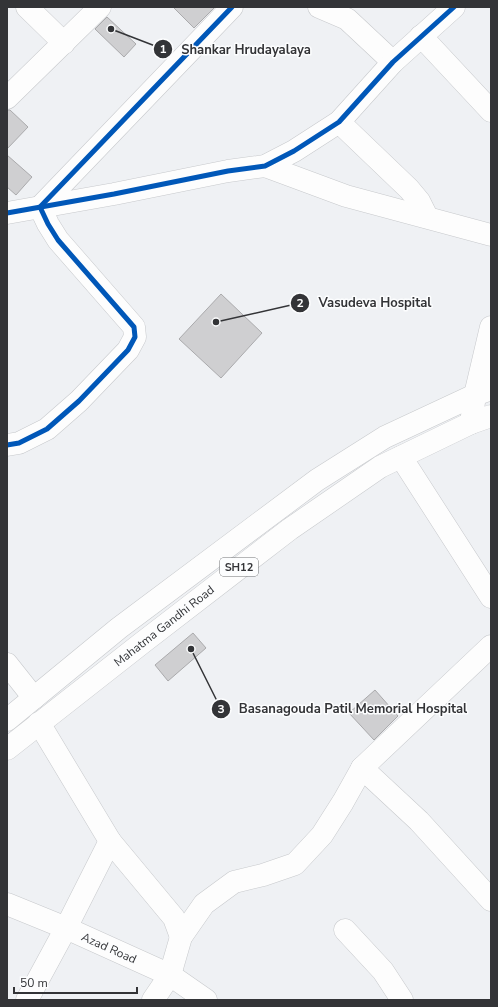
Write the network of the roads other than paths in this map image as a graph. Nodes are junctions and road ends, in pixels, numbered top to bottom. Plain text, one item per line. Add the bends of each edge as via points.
1 (27, 7) edge
2 (100, 7) edge
3 (232, 7) edge
4 (319, 7) edge
5 (454, 7) edge
6 (421, 36) junction
7 (64, 43) junction
8 (393, 62) junction
9 (7, 98) edge
10 (491, 111) edge
11 (339, 122) junction
12 (264, 166) junction
13 (40, 207) junction
14 (7, 213) edge
15 (427, 217) junction
16 (491, 235) edge
17 (491, 327) edge
18 (483, 392) edge
19 (481, 419) edge
20 (7, 444) edge
21 (401, 457) junction
22 (491, 597) edge
23 (491, 646) edge
24 (7, 664) edge
25 (34, 698) junction
26 (7, 720) edge
27 (40, 723) junction
28 (7, 749) edge
29 (362, 768) junction
30 (110, 841) junction
31 (491, 900) edge
32 (7, 904) edge
33 (66, 928) junction
34 (345, 930) dead end
35 (181, 937) junction
36 (170, 975) junction
37 (27, 1000) edge
38 (153, 1000) edge
39 (206, 1000) edge
40 (402, 1000) edge

1 - 7 street
2 - 7 street
3 - 13 street
4 - 8 street via 348,19
5 - 6 street
6 - 8 street
6 - 10 street
7 - 9 street
8 - 11 street
11 - 12 street via 294,151
11 - 15 street via 409,189
12 - 13 street
12 - 15 street via 346,196
13 - 14 street
13 - 20 street via 58,240 134,327 135,337 128,350 85,395 47,429 19,443
15 - 16 street
17 - 18 street
18 - 19 street
18 - 25 street, Mahatma Gandhi Road / SH12 via 385,437 317,480 119,628
19 - 21 street, Mahatma Gandhi Road / SH12
21 - 22 street
21 - 27 street, Mahatma Gandhi Road / SH12 via 380,467 290,529
23 - 29 street
24 - 25 street
25 - 26 street, Mahatma Gandhi Road / SH12
27 - 28 street, Mahatma Gandhi Road / SH12
27 - 30 street
29 - 31 street via 419,821
29 - 35 street via 322,835 295,864 234,882 204,904
30 - 33 street
30 - 35 street via 174,918
32 - 33 street, Azad Road
33 - 36 street, Azad Road
33 - 37 street
34 - 40 street via 383,971
35 - 36 street
36 - 38 street
36 - 39 street, Azad Road

